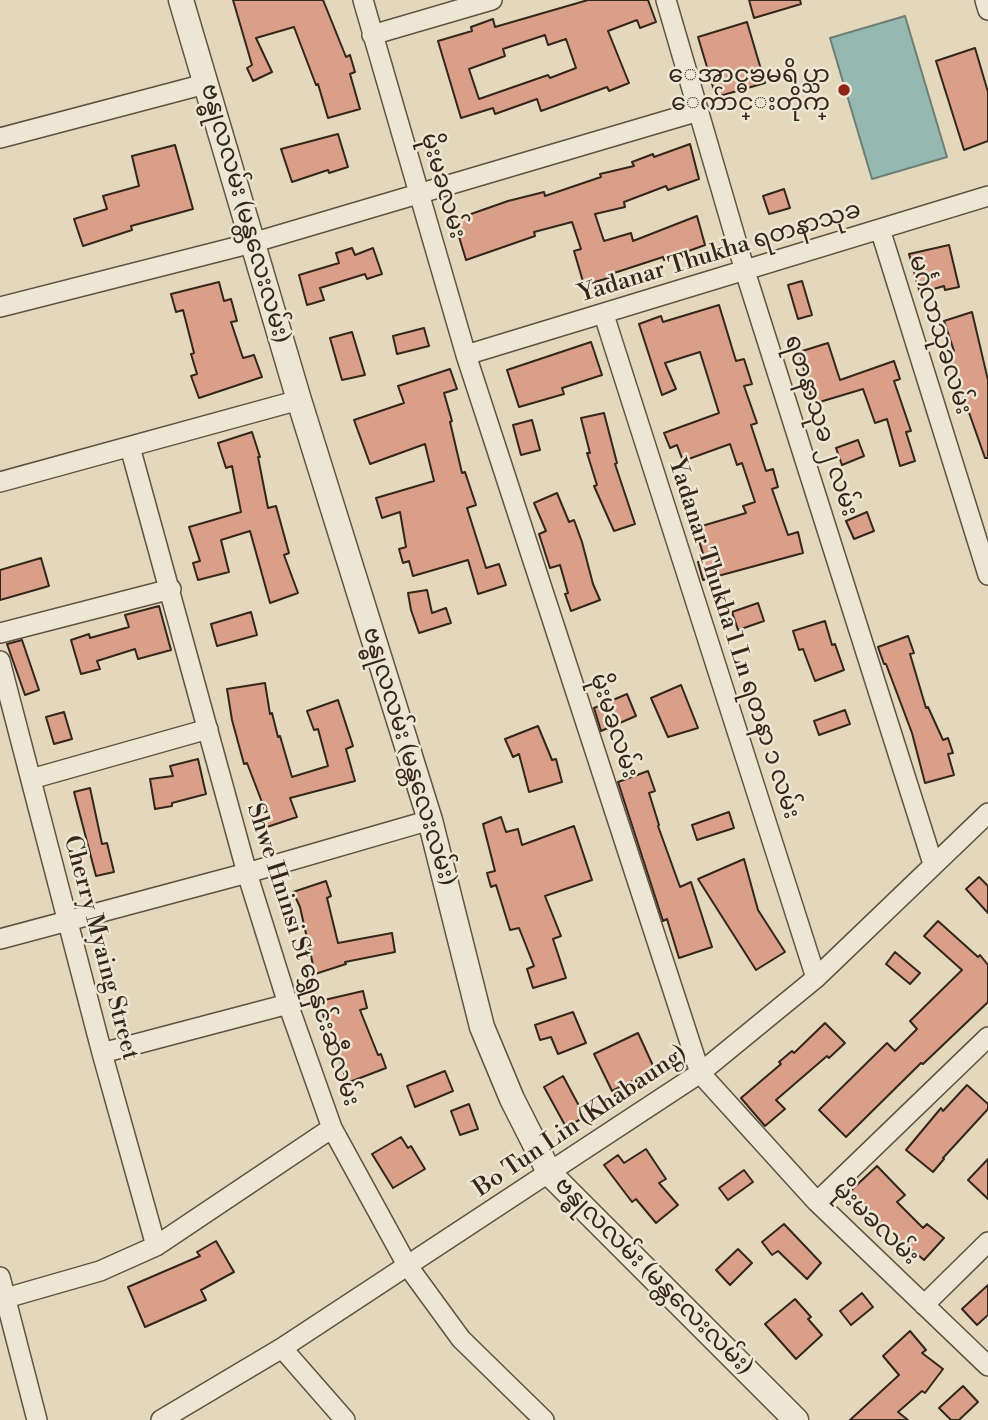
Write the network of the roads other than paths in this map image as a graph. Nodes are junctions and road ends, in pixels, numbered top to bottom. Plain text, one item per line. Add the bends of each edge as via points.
1 (181, 0) edge
2 (363, 0) edge
3 (492, 0) edge
4 (666, 0) edge
5 (985, 0) edge
6 (988, 10) edge
7 (372, 35) junction
8 (205, 84) junction
9 (699, 111) junction
10 (0, 138) edge
11 (419, 195) junction
12 (988, 196) edge
13 (880, 229) junction
14 (252, 243) junction
15 (745, 271) junction
16 (0, 307) edge
17 (604, 315) junction
18 (467, 355) junction
19 (299, 400) junction
20 (130, 447) junction
21 (0, 482) edge
22 (988, 575) edge
23 (171, 589) junction
24 (0, 633) edge
25 (0, 662) edge
26 (208, 729) junction
27 (30, 779) junction
28 (988, 813) edge
29 (430, 820) junction
30 (933, 864) junction
31 (247, 873) junction
32 (67, 921) junction
33 (0, 939) edge
34 (816, 978) junction
35 (288, 1004) junction
36 (988, 1037) edge
37 (102, 1053) junction
38 (700, 1073) junction
39 (332, 1128) junction
40 (550, 1174) junction
41 (817, 1202) junction
42 (988, 1242) edge
43 (156, 1246) junction
44 (407, 1265) junction
45 (0, 1277) edge
46 (6, 1298) junction
47 (924, 1306) junction
48 (282, 1348) junction
49 (988, 1366) edge
50 (792, 1419) edge
51 (37, 1420) edge
52 (161, 1420) edge
53 (345, 1420) edge
54 (544, 1420) edge

1 - 8 street, ဗန္ဓုလလမ်း (မန္တလေးလမ်း)
2 - 7 street, မိုးမခလမ်း
3 - 7 street
4 - 9 street, ရတနာသုခ ၂ လမ်း
5 - 6 street
7 - 11 street, မိုးမခလမ်း
8 - 10 street
8 - 14 street, ဗန္ဓုလလမ်း (မန္တလေးလမ်း)
9 - 11 street
9 - 15 street, ရတနာသုခ ၂ လမ်း
11 - 14 street
11 - 18 street, မိုးမခလမ်း
12 - 13 street, Yadanar Thukha ရတနာသုခ
13 - 15 street, Yadanar Thukha ရတနာသုခ
13 - 22 street, မင်္ဂလာသုခလမ်း
14 - 16 street
14 - 19 street, ဗန္ဓုလလမ်း (မန္တလေးလမ်း)
15 - 17 street, Yadanar Thukha ရတနာသုခ
15 - 30 street, ရတနာသုခ ၂ လမ်း
17 - 18 street, Yadanar Thukha ရတနာသုခ
17 - 34 street, Yadanar Thukha 1 Ln ရတနာ ၁ လမ်း
18 - 38 street, မိုးမခလမ်း
19 - 20 street
19 - 29 street, ဗန္ဓုလလမ်း (မန္တလေးလမ်း)
20 - 21 street
20 - 23 street, Shwe Hninsi St ရွှေနှင်းဆီလမ်း
23 - 24 street
23 - 26 street, Shwe Hninsi St ရွှေနှင်းဆီလမ်း
25 - 27 street, Cherry Myaing Street
26 - 27 street
26 - 31 street, Shwe Hninsi St ရွှေနှင်းဆီလမ်း
27 - 32 street, Cherry Myaing Street
28 - 30 street, Bo Tun Lin (Khabaung)
29 - 31 street
29 - 40 street, ဗန္ဓုလလမ်း (မန္တလေးလမ်း) via 482,1027
30 - 34 street, Bo Tun Lin (Khabaung)
31 - 32 street
31 - 35 street, Shwe Hninsi St ရွှေနှင်းဆီလမ်း
32 - 33 street
32 - 37 street, Cherry Myaing Street
34 - 38 street, Bo Tun Lin (Khabaung)
35 - 37 street
35 - 39 street, Shwe Hninsi St ရွှေနှင်းဆီလမ်း
36 - 41 street
37 - 43 street, Cherry Myaing Street
38 - 40 street, Bo Tun Lin (Khabaung)
38 - 41 street, မိုးမခလမ်း
39 - 43 street
39 - 44 street, Shwe Hninsi St ရွှေနှင်းဆီလမ်း
40 - 44 street, Bo Tun Lin (Khabaung)
40 - 50 street, ဗန္ဓုလလမ်း (မန္တလေးလမ်း)
41 - 47 street, မိုးမခလမ်း
42 - 47 street
43 - 46 street via 100,1271
44 - 48 street, Bo Tun Lin (Khabaung)
44 - 54 street, Shwe Hninsi St ရွှေနှင်းဆီလမ်း via 461,1339
45 - 46 street
46 - 51 street
47 - 49 street, မိုးမခလမ်း
48 - 52 street, Bo Tun Lin (Khabaung)
48 - 53 street

